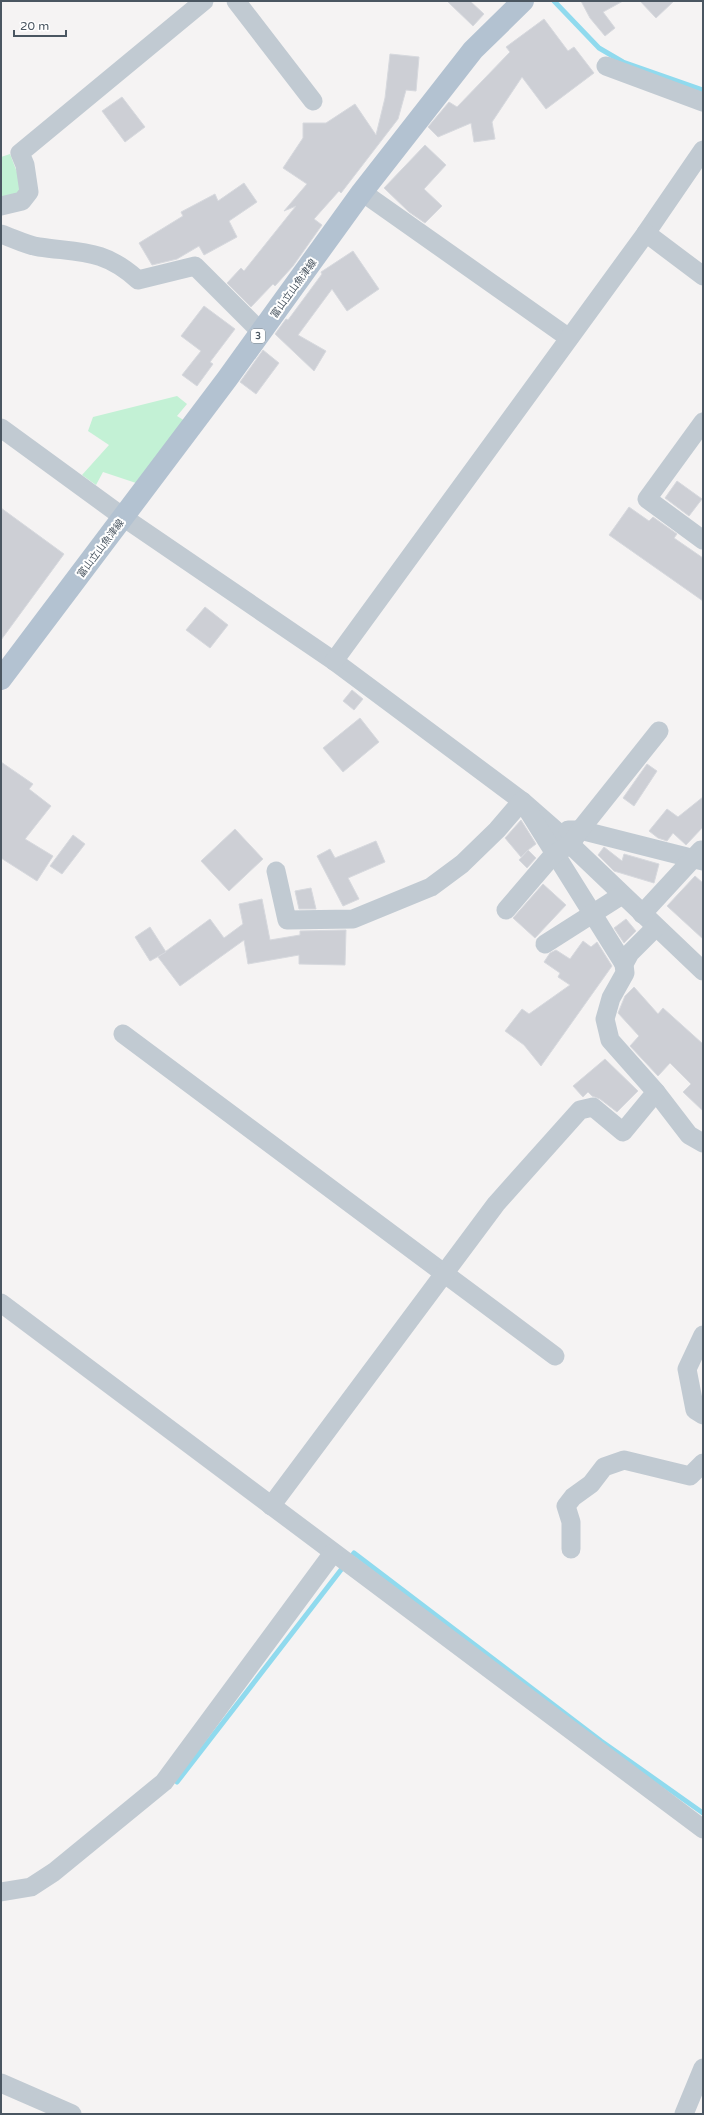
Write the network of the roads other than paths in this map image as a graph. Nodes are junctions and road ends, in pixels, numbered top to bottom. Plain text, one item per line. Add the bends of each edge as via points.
1 (204, 1) edge
2 (236, 1) edge
3 (523, 1) edge
4 (606, 66) dead end
5 (313, 101) dead end
6 (703, 102) edge
7 (703, 150) edge
8 (362, 192) junction
9 (1, 206) edge
10 (646, 233) junction
11 (1, 234) edge
12 (703, 276) edge
13 (261, 332) junction
14 (569, 338) junction
15 (703, 422) edge
16 (1, 428) edge
17 (123, 517) junction
18 (703, 540) edge
19 (334, 661) junction
20 (1, 679) edge
21 (659, 731) dead end
22 (522, 801) junction
23 (568, 843) junction
24 (700, 856) edge
25 (276, 871) dead end
26 (622, 895) junction
27 (506, 910) dead end
28 (593, 914) junction
29 (642, 914) junction
30 (656, 927) junction
31 (545, 944) dead end
32 (624, 964) junction
33 (703, 971) edge
34 (123, 1034) dead end
35 (656, 1092) junction
36 (703, 1143) edge
37 (443, 1273) junction
38 (1, 1303) edge
39 (703, 1335) edge
40 (554, 1356) dead end
41 (703, 1415) edge
42 (703, 1463) edge
43 (271, 1506) junction
44 (571, 1549) dead end
45 (333, 1554) junction
46 (703, 1829) edge
47 (1, 1892) edge
48 (703, 2068) edge
49 (1, 2083) edge
50 (72, 2114) edge
51 (684, 2114) edge

1 - 9 street via 20,153 29,192 22,201
2 - 5 street
3 - 8 main road, 富山立山魚津線 / 3 via 473,50
4 - 6 street
7 - 10 street
8 - 13 main road, 富山立山魚津線 / 3
8 - 14 street
10 - 12 street
10 - 14 street
11 - 13 street via 37,247 98,255 123,266 138,280 195,266
13 - 17 main road, 富山立山魚津線 / 3
14 - 19 street
15 - 18 street via 647,499
16 - 17 street
17 - 19 street
17 - 20 main road, 富山立山魚津線 / 3
19 - 22 street
21 - 23 street
22 - 23 street
22 - 23 street
22 - 25 street via 462,864 431,886 353,919 287,920
23 - 24 street
23 - 26 street
23 - 27 street
23 - 28 street
24 - 29 street
26 - 28 street
26 - 29 street
28 - 31 street
28 - 32 street
29 - 30 street
30 - 32 street via 630,953
30 - 33 street
32 - 35 street via 625,973 611,998 605,1019 610,1040
34 - 37 street
35 - 36 street via 689,1135
35 - 37 street via 623,1132 593,1107 580,1110 496,1204
37 - 40 street
37 - 43 street
38 - 43 street
39 - 41 street via 687,1369 695,1410
42 - 44 street via 690,1476 624,1460 604,1468 591,1484 573,1497 566,1506 571,1522
43 - 45 street
45 - 46 street
45 - 47 street via 164,1782 54,1872 30,1887
48 - 51 street
49 - 50 street

